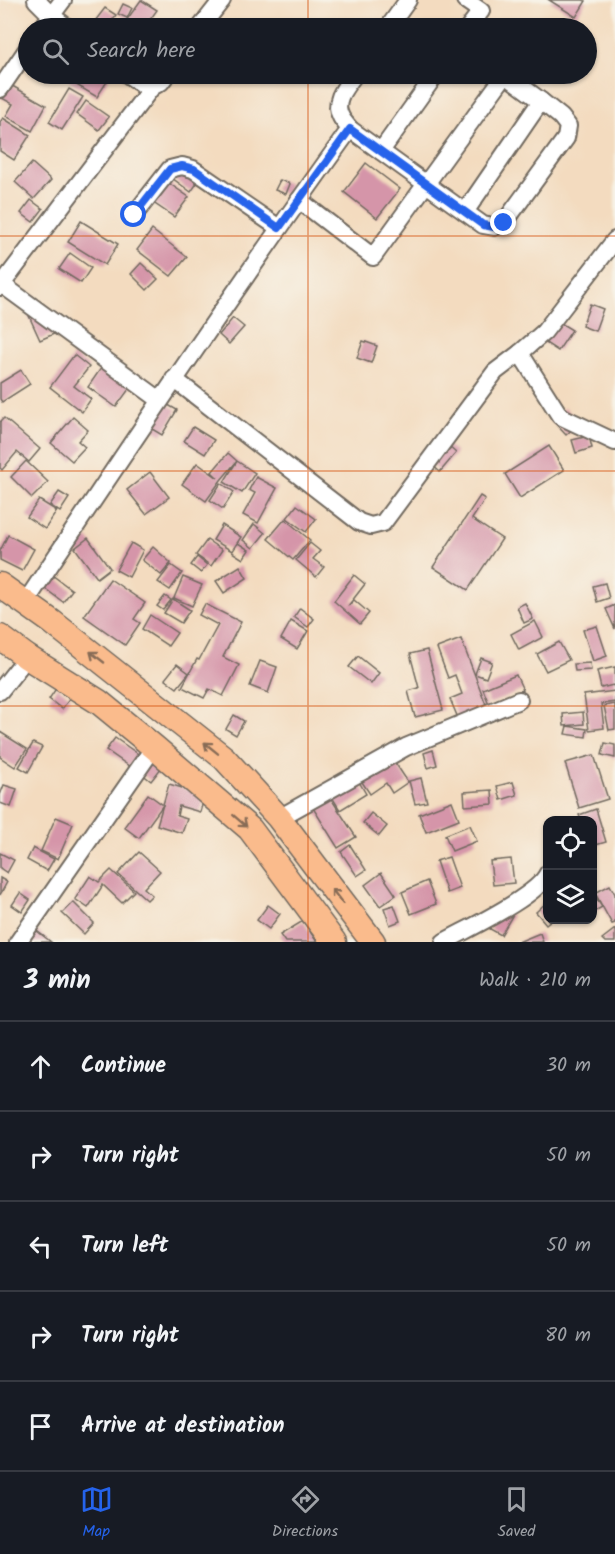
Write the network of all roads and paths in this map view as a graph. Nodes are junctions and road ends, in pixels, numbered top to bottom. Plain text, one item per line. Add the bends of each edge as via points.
1 (36, 0) edge
2 (63, 0) edge
3 (222, 0) edge
4 (408, 0) edge
5 (465, 0) edge
6 (44, 18) edge
7 (49, 18) edge
8 (208, 18) edge
9 (395, 18) edge
10 (476, 18) edge
11 (18, 63) edge
12 (141, 84) edge
13 (157, 84) edge
14 (347, 84) edge
15 (429, 84) edge
16 (498, 84) edge
17 (518, 84) edge
18 (152, 87) junction
19 (0, 89) edge
20 (541, 101) junction
21 (350, 129) junction
22 (381, 151) junction
23 (427, 184) junction
24 (299, 200) junction
25 (465, 212) junction
26 (134, 215) dead end
27 (279, 228) junction
28 (615, 240) edge
29 (1, 285) edge
30 (520, 353) junction
31 (174, 379) junction
32 (160, 400) junction
33 (615, 442) edge
34 (0, 585) edge
35 (24, 603) junction
36 (0, 637) edge
37 (27, 657) junction
38 (0, 691) edge
39 (519, 700) dead end
40 (154, 747) junction
41 (279, 818) junction
42 (543, 881) edge
43 (18, 942) edge
44 (334, 942) edge
45 (373, 942) edge
46 (444, 942) edge

1 - 6 street
2 - 7 street
3 - 8 street
4 - 9 street
5 - 10 street via 481,11
11 - 19 street
12 - 18 street
13 - 18 street
14 - 21 street via 338,105 340,117
15 - 22 street
16 - 23 street
17 - 20 street
18 - 29 street
20 - 25 street
20 - 25 street via 568,126 566,138 504,223 494,227 483,225
21 - 22 street
21 - 24 street
22 - 23 street
23 - 24 street via 373,257
23 - 25 street
24 - 27 street
26 - 27 street via 170,169 182,166 194,169
27 - 31 street
28 - 30 street via 544,332
29 - 32 street
30 - 31 street via 495,372 383,523 371,526 359,522
30 - 33 street via 560,416
31 - 32 street
32 - 35 street
34 - 35 highway
41 -> 35 highway via 224,758
36 - 37 highway
37 - 38 street
37 - 40 highway via 99,702
39 - 41 street via 406,747
40 - 43 street
40 -> 44 highway via 250,829
45 -> 41 highway
42 - 46 street via 528,895

